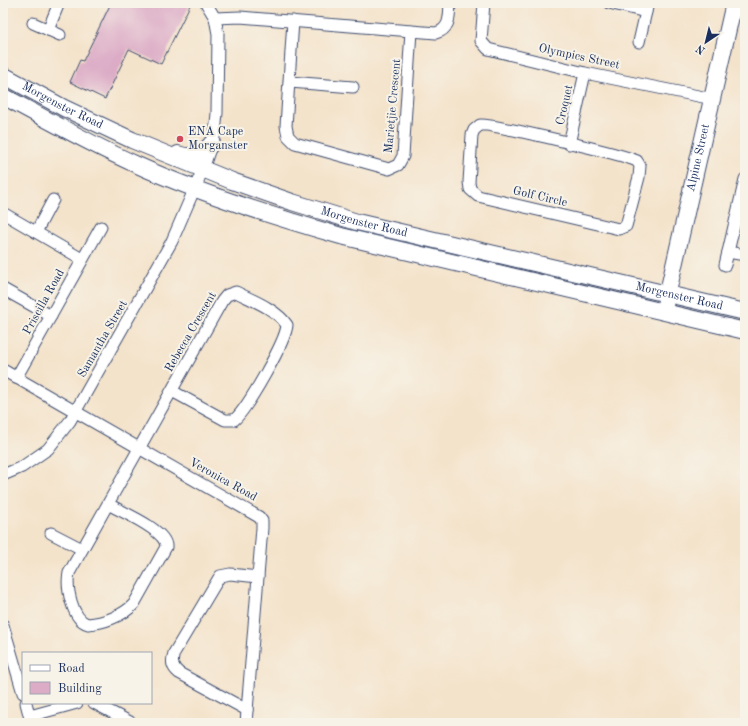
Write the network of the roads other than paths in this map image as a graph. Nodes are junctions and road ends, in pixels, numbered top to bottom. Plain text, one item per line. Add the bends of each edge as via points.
1 (59, 3) edge
2 (206, 3) edge
3 (450, 3) edge
4 (484, 3) edge
5 (609, 3) edge
6 (734, 3) edge
7 (646, 7) edge
8 (215, 18) junction
9 (293, 22) junction
10 (33, 23) dead end
11 (48, 30) junction
12 (411, 31) junction
13 (60, 35) dead end
14 (639, 42) dead end
15 (585, 73) junction
16 (3, 75) edge
17 (290, 82) junction
18 (353, 87) dead end
19 (3, 96) edge
20 (713, 99) junction
21 (212, 143) junction
22 (569, 144) junction
23 (147, 147) junction
24 (203, 169) junction
25 (745, 179) edge
26 (194, 189) junction
27 (53, 200) dead end
28 (3, 213) edge
29 (101, 226) dead end
30 (36, 232) junction
31 (728, 252) junction
32 (745, 256) edge
33 (82, 259) junction
34 (725, 264) dead end
35 (3, 289) edge
36 (667, 295) junction
37 (663, 312) junction
38 (745, 312) edge
39 (51, 316) junction
40 (745, 331) edge
41 (3, 370) edge
42 (16, 378) junction
43 (172, 391) junction
44 (75, 413) junction
45 (139, 449) junction
46 (3, 475) edge
47 (108, 504) junction
48 (51, 533) dead end
49 (82, 549) junction
50 (258, 577) junction
51 (3, 625) edge
52 (22, 690) edge
53 (26, 704) edge
54 (74, 704) edge
55 (96, 704) edge
56 (247, 710) junction
57 (30, 720) edge
58 (132, 723) edge
59 (246, 723) edge

1 - 11 street
2 - 8 street
3 - 12 street via 448,22 442,31
4 - 15 street, Olympics Street via 481,41 485,47
5 - 7 street
6 - 20 main road, Alpine Street
7 - 14 street
8 - 9 street via 240,17
8 - 21 street, Samantha Street via 218,41 217,113
9 - 12 street
9 - 17 street, Marietjie Crescent
10 - 11 street
11 - 13 street
12 - 17 street, Marietjie Crescent via 403,156 400,163 393,168 380,167 295,143 286,130
15 - 20 street, Olympics Street
15 - 22 street, Croquet
16 - 23 main road, Morgenster Road via 64,108
17 - 18 street
19 - 26 main road, Morgenster Road via 126,160
20 - 36 main road, Alpine Street
21 - 23 main road via 200,154 190,156
21 - 24 street, Samantha Street
22 - 22 street, Golf Circle via 480,125 472,135 470,189 478,196 619,229 624,228 639,177 639,162 628,157
23 - 24 main road, Morgenster Road
24 - 26 street, Samantha Street
24 - 36 main road, Morgenster Road via 292,202 357,222
25 - 31 street
26 - 37 main road, Morgenster Road via 341,236
26 - 44 street, Samantha Street via 169,247
27 - 30 street
28 - 30 street
29 - 33 street, Priscilla Road
30 - 33 street
31 - 32 street
31 - 34 street
33 - 39 street, Priscilla Road
35 - 39 street
36 - 37 main road, Alpine Street
36 - 38 main road, Morgenster Road
37 - 40 main road, Morgenster Road
39 - 42 street, Priscilla Road
41 - 42 street, Veronica Road
42 - 44 street, Veronica Road
43 - 43 street, Rebecca Crescent via 225,420 234,420 253,394 284,338 287,325 274,313 236,292 231,293 222,301
43 - 45 street, Rebecca Crescent
44 - 45 street, Veronica Road
44 - 46 street, Samantha Street via 48,449 27,464
45 - 47 street, Rebecca Crescent
45 - 50 street, Veronica Road via 259,517 262,528
47 - 49 street, Rebecca Crescent
47 - 49 street, Rebecca Crescent via 158,532 166,543 165,551 128,611 92,624 85,624 79,619 67,582
48 - 49 street
50 - 56 street, Veronica Road
50 - 56 street via 230,574 220,576 172,660 179,673
51 - 52 street
53 - 57 street
54 - 57 street
55 - 58 street
56 - 59 street, Veronica Road

